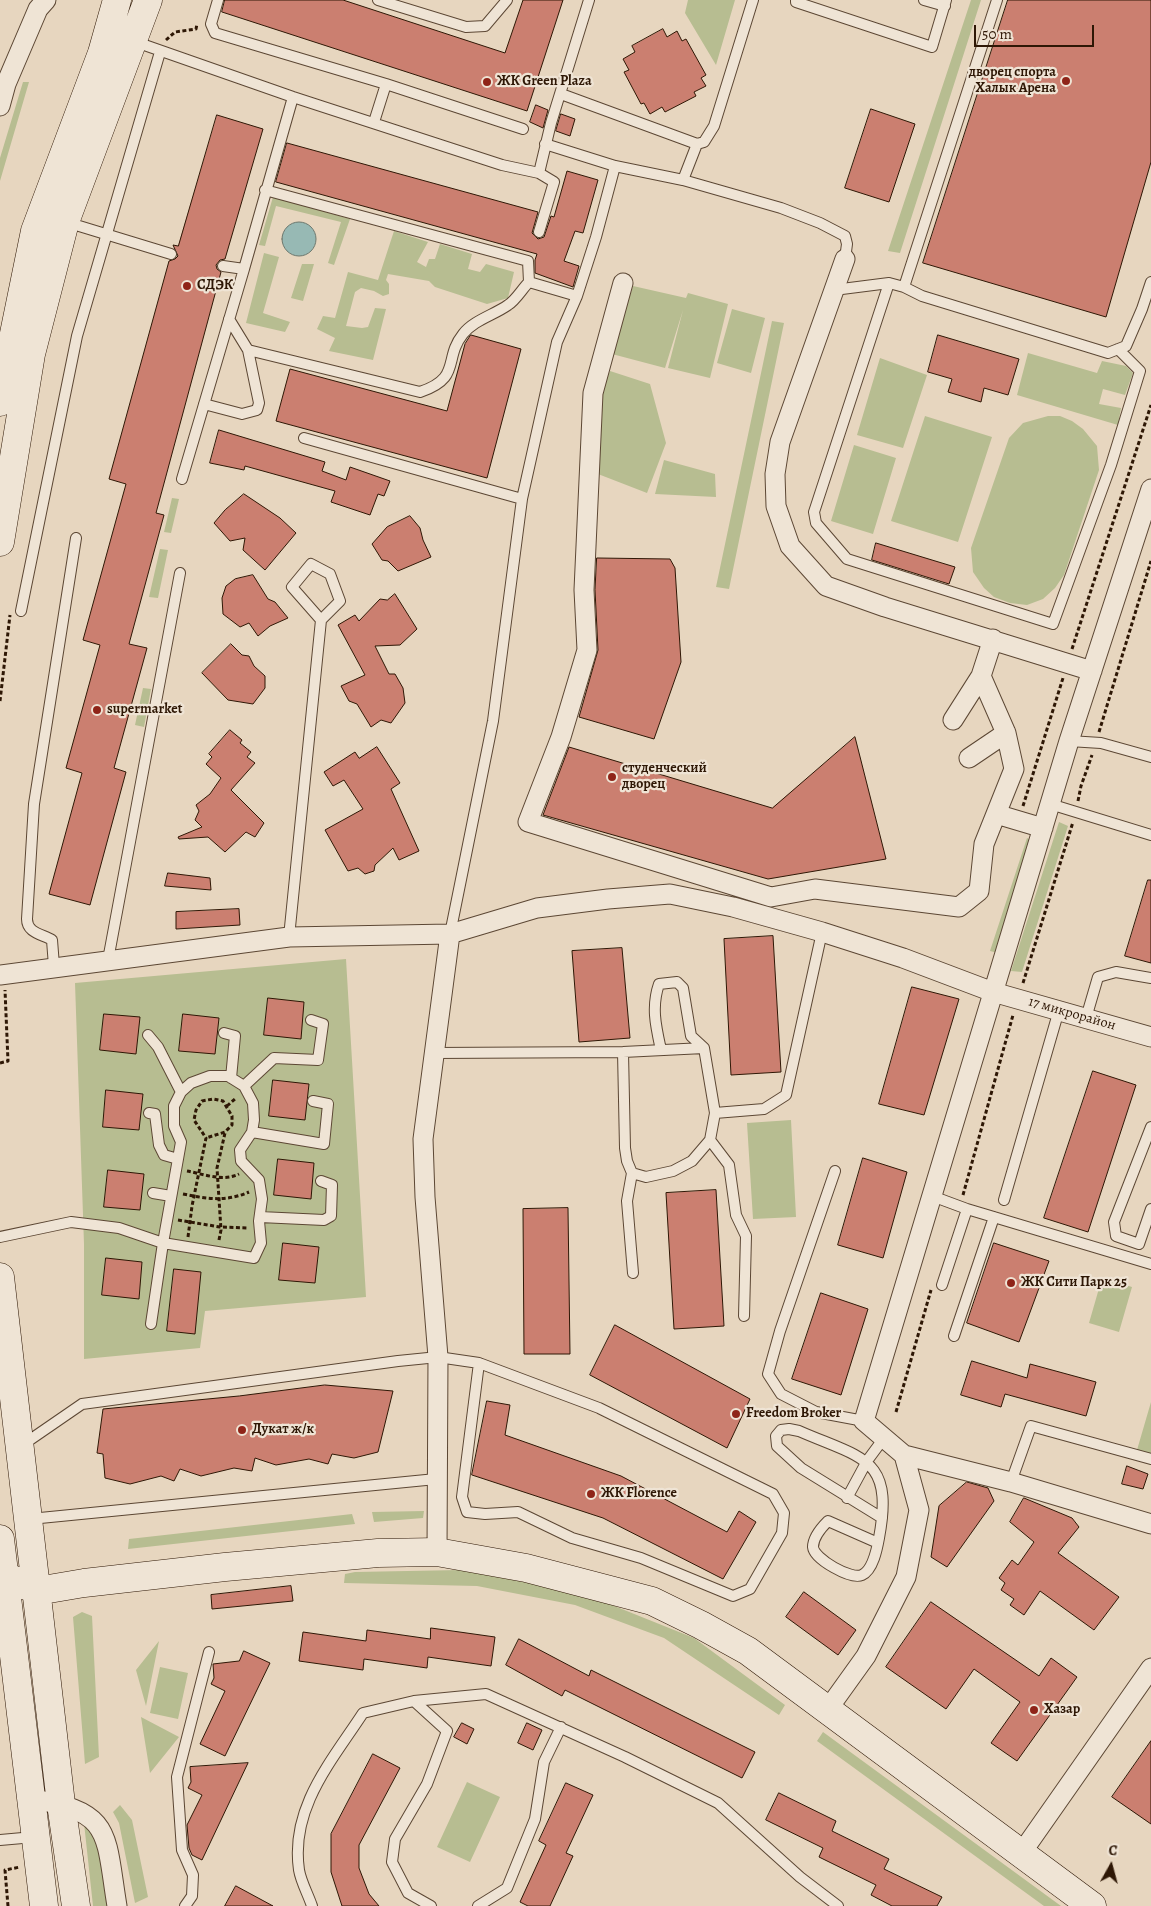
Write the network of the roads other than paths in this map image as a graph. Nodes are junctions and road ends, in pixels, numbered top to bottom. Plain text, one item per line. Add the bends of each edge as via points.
1 (46, 0) edge
2 (114, 0) edge
3 (148, 0) edge
4 (218, 0) edge
5 (378, 0) edge
6 (507, 0) edge
7 (589, 0) edge
8 (753, 0) edge
9 (796, 0) edge
10 (924, 0) edge
11 (997, 0) edge
12 (945, 3) edge
13 (132, 40) junction
14 (160, 52) junction
15 (386, 84) junction
16 (561, 94) junction
17 (293, 96) junction
18 (0, 106) edge
19 (374, 122) junction
20 (523, 129) dead end
21 (546, 144) junction
22 (697, 144) junction
23 (615, 166) junction
24 (539, 173) junction
25 (683, 180) junction
26 (265, 190) junction
27 (65, 222) junction
28 (539, 232) dead end
29 (106, 234) junction
30 (171, 254) dead end
31 (845, 258) joint
32 (223, 266) dead end
33 (244, 270) junction
34 (529, 282) junction
35 (1151, 282) edge
36 (623, 283) dead end
37 (889, 283) junction
38 (904, 287) junction
39 (834, 290) junction
40 (577, 296) junction
41 (229, 319) junction
42 (1118, 349) junction
43 (248, 350) junction
44 (0, 402) edge
45 (204, 404) junction
46 (304, 438) dead end
47 (182, 479) dead end
48 (1151, 489) edge
49 (522, 499) junction
50 (76, 538) dead end
51 (0, 542) edge
52 (180, 573) dead end
53 (21, 611) dead end
54 (320, 620) junction
55 (993, 639) junction
56 (1092, 670) junction
57 (981, 676) junction
58 (954, 720) dead end
59 (1006, 733) junction
60 (1069, 741) junction
61 (1151, 757) edge
62 (969, 758) dead end
63 (1050, 804) junction
64 (996, 814) junction
65 (1042, 828) junction
66 (1151, 836) edge
67 (822, 932) junction
68 (450, 934) junction
69 (289, 937) junction
70 (108, 960) junction
71 (54, 966) junction
72 (2, 974) edge
73 (1151, 978) edge
74 (993, 992) junction
75 (1059, 1010) junction
76 (1086, 1018) junction
77 (311, 1020) dead end
78 (224, 1033) dead end
79 (148, 1035) dead end
80 (1151, 1037) edge
81 (704, 1048) junction
82 (661, 1050) junction
83 (623, 1052) junction
84 (433, 1053) junction
85 (231, 1078) junction
86 (244, 1086) junction
87 (181, 1092) junction
88 (314, 1101) dead end
89 (149, 1113) dead end
90 (714, 1113) junction
91 (1151, 1127) edge
92 (252, 1132) junction
93 (710, 1140) junction
94 (177, 1164) junction
95 (835, 1171) dead end
96 (632, 1173) junction
97 (321, 1181) dead end
98 (153, 1193) dead end
99 (172, 1194) junction
100 (932, 1196) junction
101 (1004, 1200) dead end
102 (964, 1206) junction
103 (1151, 1209) edge
104 (994, 1217) junction
105 (260, 1222) junction
106 (0, 1237) edge
107 (163, 1244) junction
108 (1151, 1264) edge
109 (633, 1273) dead end
110 (0, 1277) edge
111 (937, 1286) road end
112 (744, 1316) dead end
113 (151, 1324) dead end
114 (954, 1336) dead end
115 (438, 1358) junction
116 (478, 1363) junction
117 (864, 1421) junction
118 (884, 1438) junction
119 (20, 1447) junction
120 (904, 1455) junction
121 (1151, 1459) edge
122 (867, 1461) junction
123 (436, 1479) junction
124 (1011, 1482) junction
125 (847, 1498) junction
126 (882, 1518) junction
127 (29, 1519) junction
128 (1151, 1524) edge
129 (0, 1539) edge
130 (878, 1543) junction
131 (437, 1552) junction
132 (2, 1575) edge
133 (37, 1592) junction
134 (208, 1652) dead end
135 (1151, 1668) edge
136 (414, 1701) junction
137 (828, 1709) junction
138 (561, 1727) junction
139 (30, 1799) junction
140 (61, 1804) junction
141 (35, 1837) junction
142 (0, 1840) edge
143 (1020, 1855) junction
144 (44, 1906) edge
145 (76, 1906) edge
146 (117, 1906) edge
147 (185, 1906) edge
148 (312, 1906) edge
149 (432, 1906) edge
150 (478, 1906) edge
151 (838, 1906) edge
152 (1092, 1906) edge

1 - 18 street via 34,17
2 - 44 main road via 102,52 36,231
3 - 13 main road
4 - 15 lane via 211,24 215,34
5 - 6 lane via 466,27 485,26
7 - 16 lane
8 - 22 lane via 714,126 704,142
9 - 12 lane via 932,46
10 - 12 lane
11 - 38 lane
13 - 14 lane
13 - 27 main road
14 - 17 lane
14 - 29 lane
15 - 19 lane
15 - 20 lane
16 - 21 lane
16 - 22 lane
17 - 19 lane
17 - 26 lane
19 - 24 lane via 502,165
21 - 23 lane
21 - 24 lane
22 - 25 lane
23 - 25 lane
23 - 40 lane
24 - 28 lane via 554,182
25 - 31 lane via 781,208 820,223 845,236
26 - 33 lane
26 - 34 lane via 528,261
27 - 29 lane
27 - 51 main road via 31,354
29 - 30 lane
29 - 53 lane via 77,336
31 - 39 street
32 - 33 lane
33 - 41 lane
34 - 40 lane
34 - 43 lane via 510,304 468,328 461,336 447,375 436,387 420,392
35 - 42 lane via 1126,346
36 - 64 street via 593,393 584,590 587,650 561,737 528,822 771,897 815,889 959,907 979,891 984,844
37 - 38 lane
37 - 39 lane
37 - 42 lane via 814,512 816,523 847,560 1054,624 1111,465 1140,371
38 - 42 lane via 922,296 1108,353
39 - 55 street via 780,442 775,474 776,506 790,546 826,586
40 - 49 lane via 557,342
41 - 43 lane
41 - 45 lane
43 - 45 lane via 258,389 260,403 257,410 242,414
45 - 47 lane
46 - 49 lane
48 - 56 street
49 - 68 lane via 493,721
50 - 71 lane via 34,804 27,919 30,930 52,940
52 - 70 lane
54 - 54 lane via 340,601 330,574 311,564 292,587
54 - 69 lane
55 - 56 street via 1067,654
55 - 57 street
56 - 60 street
57 - 58 street
57 - 59 street
59 - 62 street
59 - 64 street via 1014,769
60 - 61 lane via 1096,743
60 - 63 street
63 - 65 street
63 - 66 lane
64 - 65 street
65 - 74 street
67 - 68 street, 17 микрорайон via 733,907 670,894 537,908
67 - 74 street, 17 микрорайон
67 - 90 lane via 786,1095 764,1109
68 - 69 street, 17 микрорайон
68 - 84 street
69 - 70 street, 17 микрорайон
70 - 71 street, 17 микрорайон
71 - 72 street, 17 микрорайон
73 - 76 lane via 1116,972 1098,977
74 - 75 street, 17 микрорайон
74 - 100 street
75 - 76 street, 17 микрорайон
75 - 101 lane
76 - 80 street, 17 микрорайон
77 - 86 lane via 323,1024 318,1060 274,1058
78 - 85 lane via 234,1036
79 - 87 lane via 158,1047
81 - 82 lane
81 - 82 lane via 691,1036 683,988 677,982 659,984 654,998
81 - 90 lane
82 - 83 lane
83 - 84 lane
83 - 96 lane via 625,1148
84 - 115 street via 423,1139
85 - 86 lane
85 - 87 lane via 210,1076 191,1083
86 - 92 lane via 253,1104
87 - 94 lane via 174,1106 174,1126 181,1142
88 - 92 lane via 328,1104 324,1144
89 - 94 lane via 155,1114 159,1145 164,1155
90 - 93 lane
91 - 103 lane via 1114,1222 1116,1236 1139,1244
92 - 105 lane via 240,1150 241,1161 259,1180 262,1199
93 - 96 lane via 692,1161 673,1171 646,1177
93 - 112 lane via 729,1165 736,1215 746,1236
94 - 99 lane
95 - 117 lane via 768,1374 781,1394 816,1412
96 - 109 lane via 627,1201
97 - 105 lane via 332,1185 331,1216 324,1220
98 - 99 lane
99 - 107 lane
100 - 102 lane
100 - 117 street
102 - 104 lane
102 - 111 lane
104 - 108 lane
104 - 114 lane
105 - 107 lane via 261,1243 254,1258
106 - 107 lane via 71,1222 119,1228
107 - 113 lane
110 - 119 main road
115 - 116 lane
115 - 119 lane via 324,1369 82,1404
115 - 123 street
116 - 116 lane via 599,1408 773,1494 784,1513 782,1533 750,1589 733,1596 641,1558 572,1538 518,1512 467,1512 462,1497
117 - 118 street
118 - 120 street
118 - 122 lane
119 - 127 main road
120 - 124 street
120 - 137 street via 919,1510 906,1577 866,1656
121 - 124 lane via 1031,1426
122 - 125 lane
122 - 125 lane via 794,1430 781,1430 776,1436 776,1446 801,1468
122 - 126 lane via 878,1474
123 - 127 lane
123 - 131 street
124 - 128 street
125 - 126 lane
126 - 130 lane
127 - 133 main road
129 - 132 main road
130 - 130 lane via 828,1521 813,1547 817,1557 842,1572 857,1576 863,1575 870,1567
131 - 133 main road via 378,1553 225,1567 84,1583
131 - 137 main road via 526,1568 652,1601 748,1651
132 - 133 main road
132 - 139 main road
133 - 140 main road
134 - 147 lane via 177,1777 182,1850 193,1875 192,1896
135 - 143 street
136 - 138 lane via 486,1694
136 - 148 lane via 363,1714 314,1788 299,1826 299,1870
136 - 149 lane via 448,1731 427,1784 395,1839 392,1862 408,1893
137 - 143 main road
138 - 150 lane via 544,1762 535,1819 507,1888
138 - 151 lane via 718,1803 800,1877
139 - 140 street
139 - 141 main road
140 - 145 main road
140 - 146 street via 88,1816 98,1824 107,1840
141 - 142 lane
141 - 144 main road
143 - 152 main road

